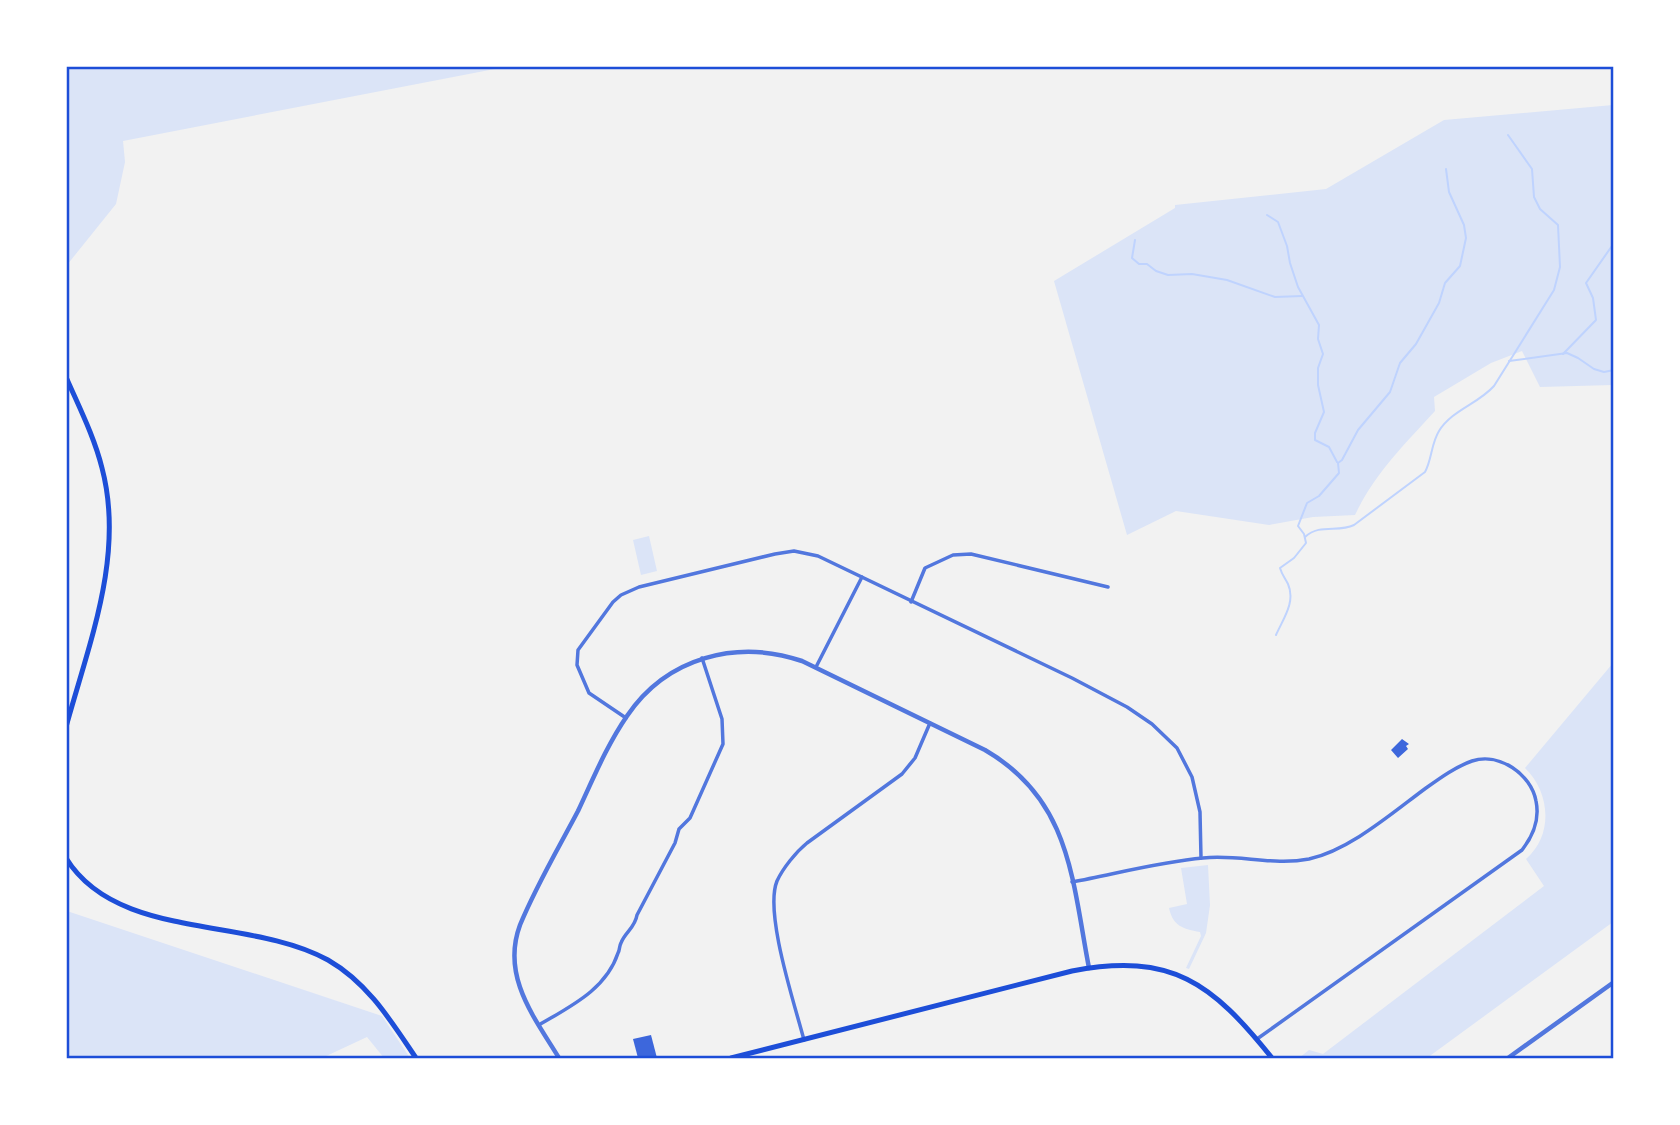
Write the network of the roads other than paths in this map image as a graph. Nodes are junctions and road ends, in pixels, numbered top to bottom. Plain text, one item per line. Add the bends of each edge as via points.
1 (66, 377) edge
2 (862, 576) junction
3 (1108, 587) dead end
4 (911, 602) junction
5 (702, 658) junction
6 (816, 667) junction
7 (626, 718) junction
8 (930, 723) junction
9 (66, 727) edge
10 (66, 858) edge
11 (1202, 858) junction
12 (1072, 882) junction
13 (1089, 968) junction
14 (1614, 982) edge
15 (539, 1025) junction
16 (804, 1040) junction
17 (1257, 1040) junction
18 (415, 1059) edge
19 (559, 1059) edge
20 (732, 1059) edge
21 (1272, 1059) edge
22 (1508, 1059) edge

1 - 9 main road via 102,468 110,531 104,586
2 - 4 street
2 - 6 street
2 - 7 street via 818,556 794,551 621,595 586,635 577,665 589,693
3 - 4 street via 971,554 953,555 925,568
4 - 11 street via 1072,678 1152,724 1177,748 1192,777 1200,812
5 - 6 street via 754,651 788,656
5 - 7 street via 663,678
5 - 15 street via 724,732 719,757 601,984
6 - 8 street
7 - 15 street via 517,932 516,976
8 - 12 street via 1000,759 1038,794 1059,831
8 - 16 street via 915,758 902,774 798,850 777,882 775,920
10 - 18 main road via 84,881 115,903 283,943 327,960 372,996
11 - 12 street
11 - 17 street via 1287,862 1331,852 1454,769 1476,760 1507,765 1524,777 1535,797 1534,832 1518,853
12 - 13 street
13 - 16 main road
13 - 17 main road via 1139,965 1183,977 1219,998
14 - 22 street
15 - 19 street
16 - 20 main road
17 - 21 main road

